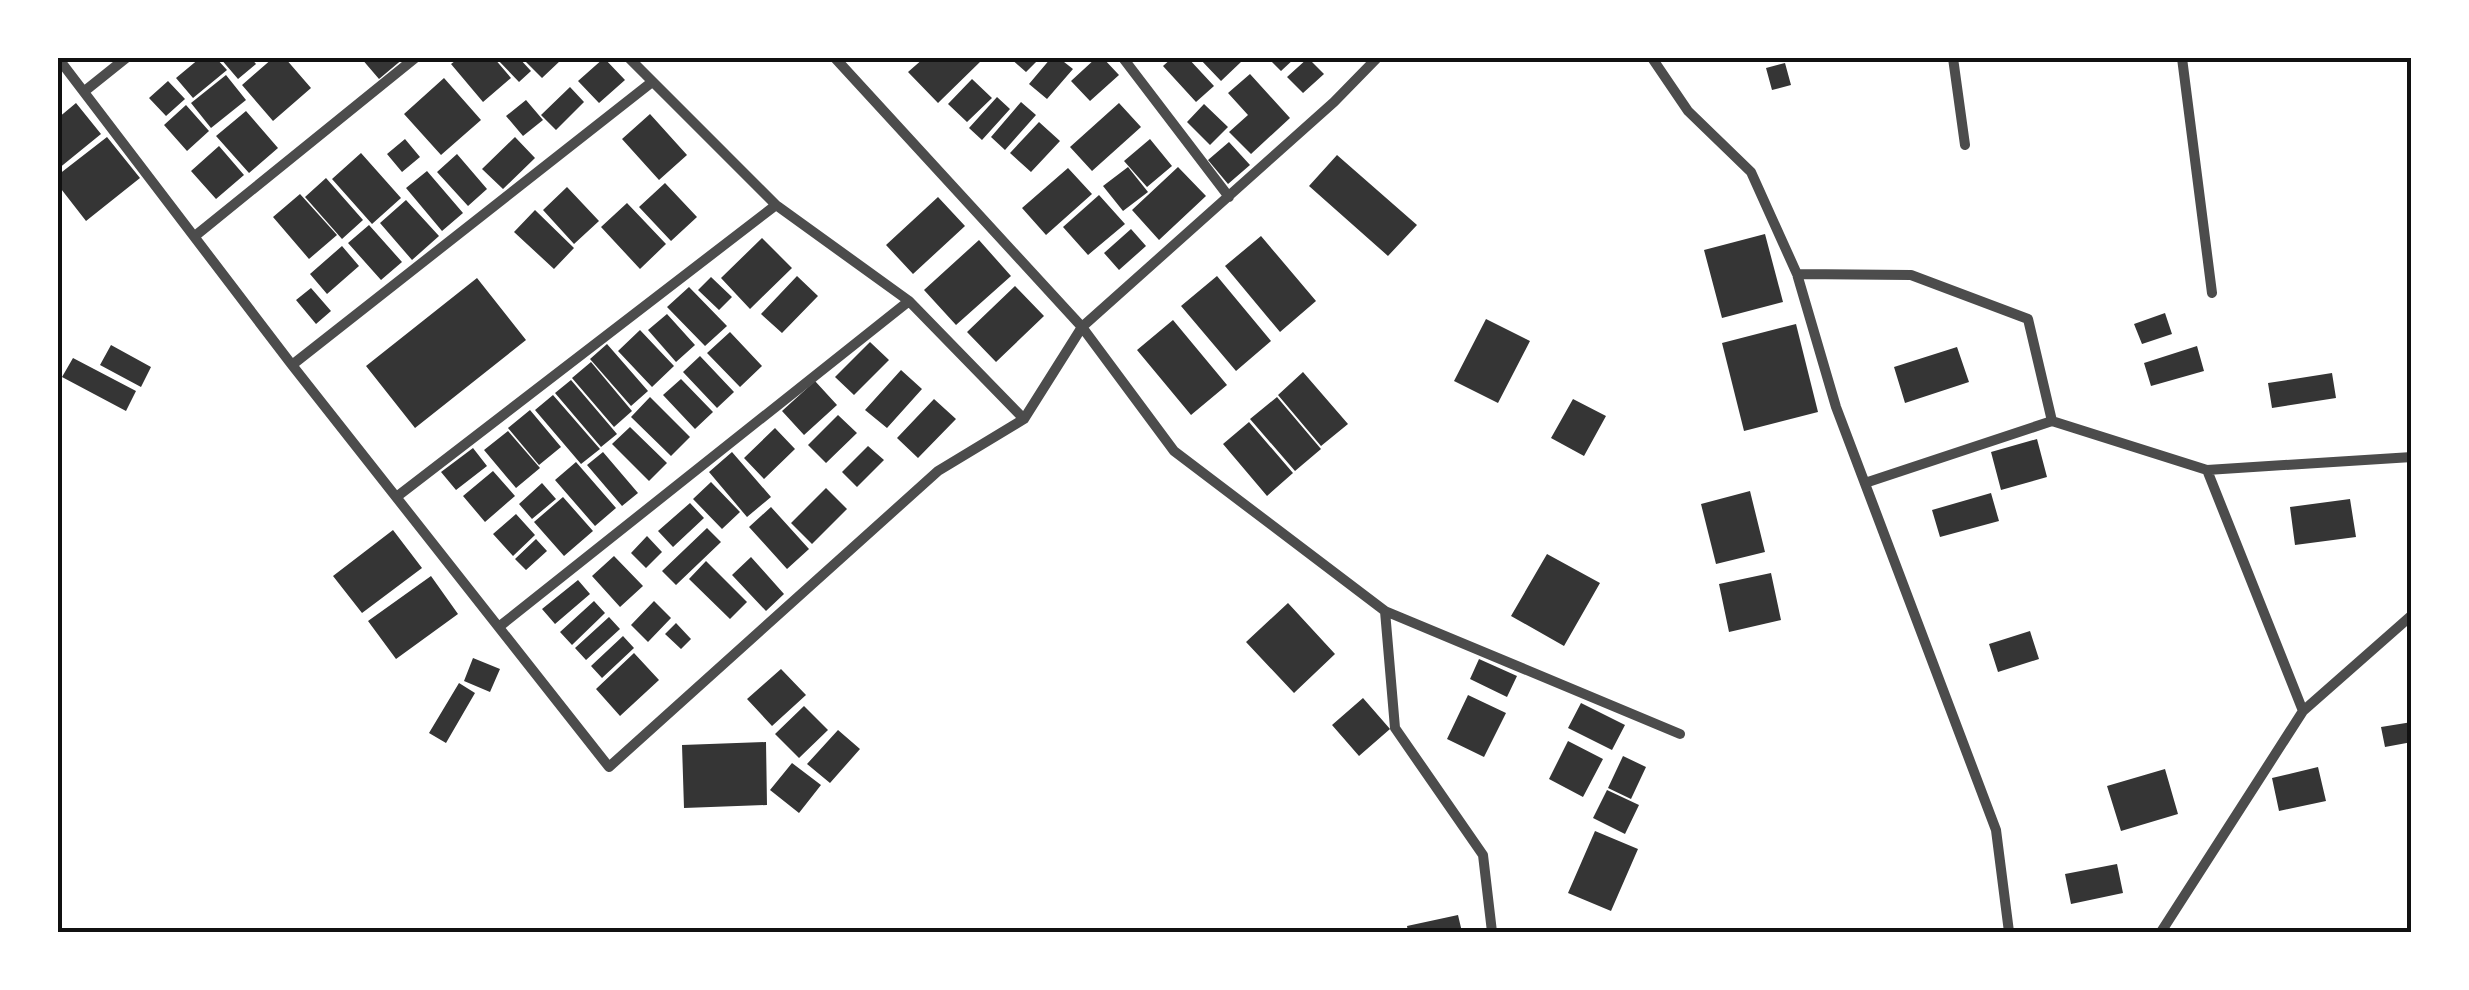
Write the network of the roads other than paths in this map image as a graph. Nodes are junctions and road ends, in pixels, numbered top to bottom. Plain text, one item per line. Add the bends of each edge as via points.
1 (58, 58) edge
2 (126, 58) edge
3 (415, 58) edge
4 (629, 58) edge
5 (836, 58) edge
6 (1124, 58) edge
7 (1376, 58) edge
8 (1652, 58) edge
9 (1953, 58) edge
10 (2182, 58) edge
11 (652, 82) junction
12 (86, 90) junction
13 (1964, 145) dead end
14 (1229, 197) junction
15 (776, 204) junction
16 (195, 236) junction
17 (1797, 274) junction
18 (2212, 293) dead end
19 (909, 301) junction
20 (1082, 327) junction
21 (292, 365) junction
22 (1024, 419) junction
23 (2052, 422) junction
24 (2412, 457) edge
25 (2207, 470) junction
26 (1865, 483) junction
27 (400, 495) junction
28 (1385, 610) junction
29 (2412, 615) edge
30 (500, 626) junction
31 (2303, 710) junction
32 (1680, 734) dead end
33 (1492, 932) edge
34 (2009, 932) edge
35 (2161, 932) edge

1 - 12 street
2 - 12 street
3 - 16 street
4 - 11 street
5 - 20 street
6 - 14 street
7 - 14 street
8 - 17 street via 1688,110 1752,172
9 - 13 street
10 - 18 street
11 - 15 street
11 - 21 street
12 - 16 street
14 - 20 street
15 - 19 street
15 - 27 street
16 - 21 street
17 - 23 street via 1911,275 2028,320
17 - 26 street
19 - 22 street
19 - 30 street
20 - 22 street
20 - 28 street via 1174,451
21 - 27 street
22 - 30 street via 938,472 609,766
23 - 25 street
23 - 26 street
24 - 25 street
25 - 31 street
26 - 34 street via 1996,830
27 - 30 street
28 - 32 street
28 - 33 street via 1396,728 1483,854
29 - 31 street
31 - 35 street

